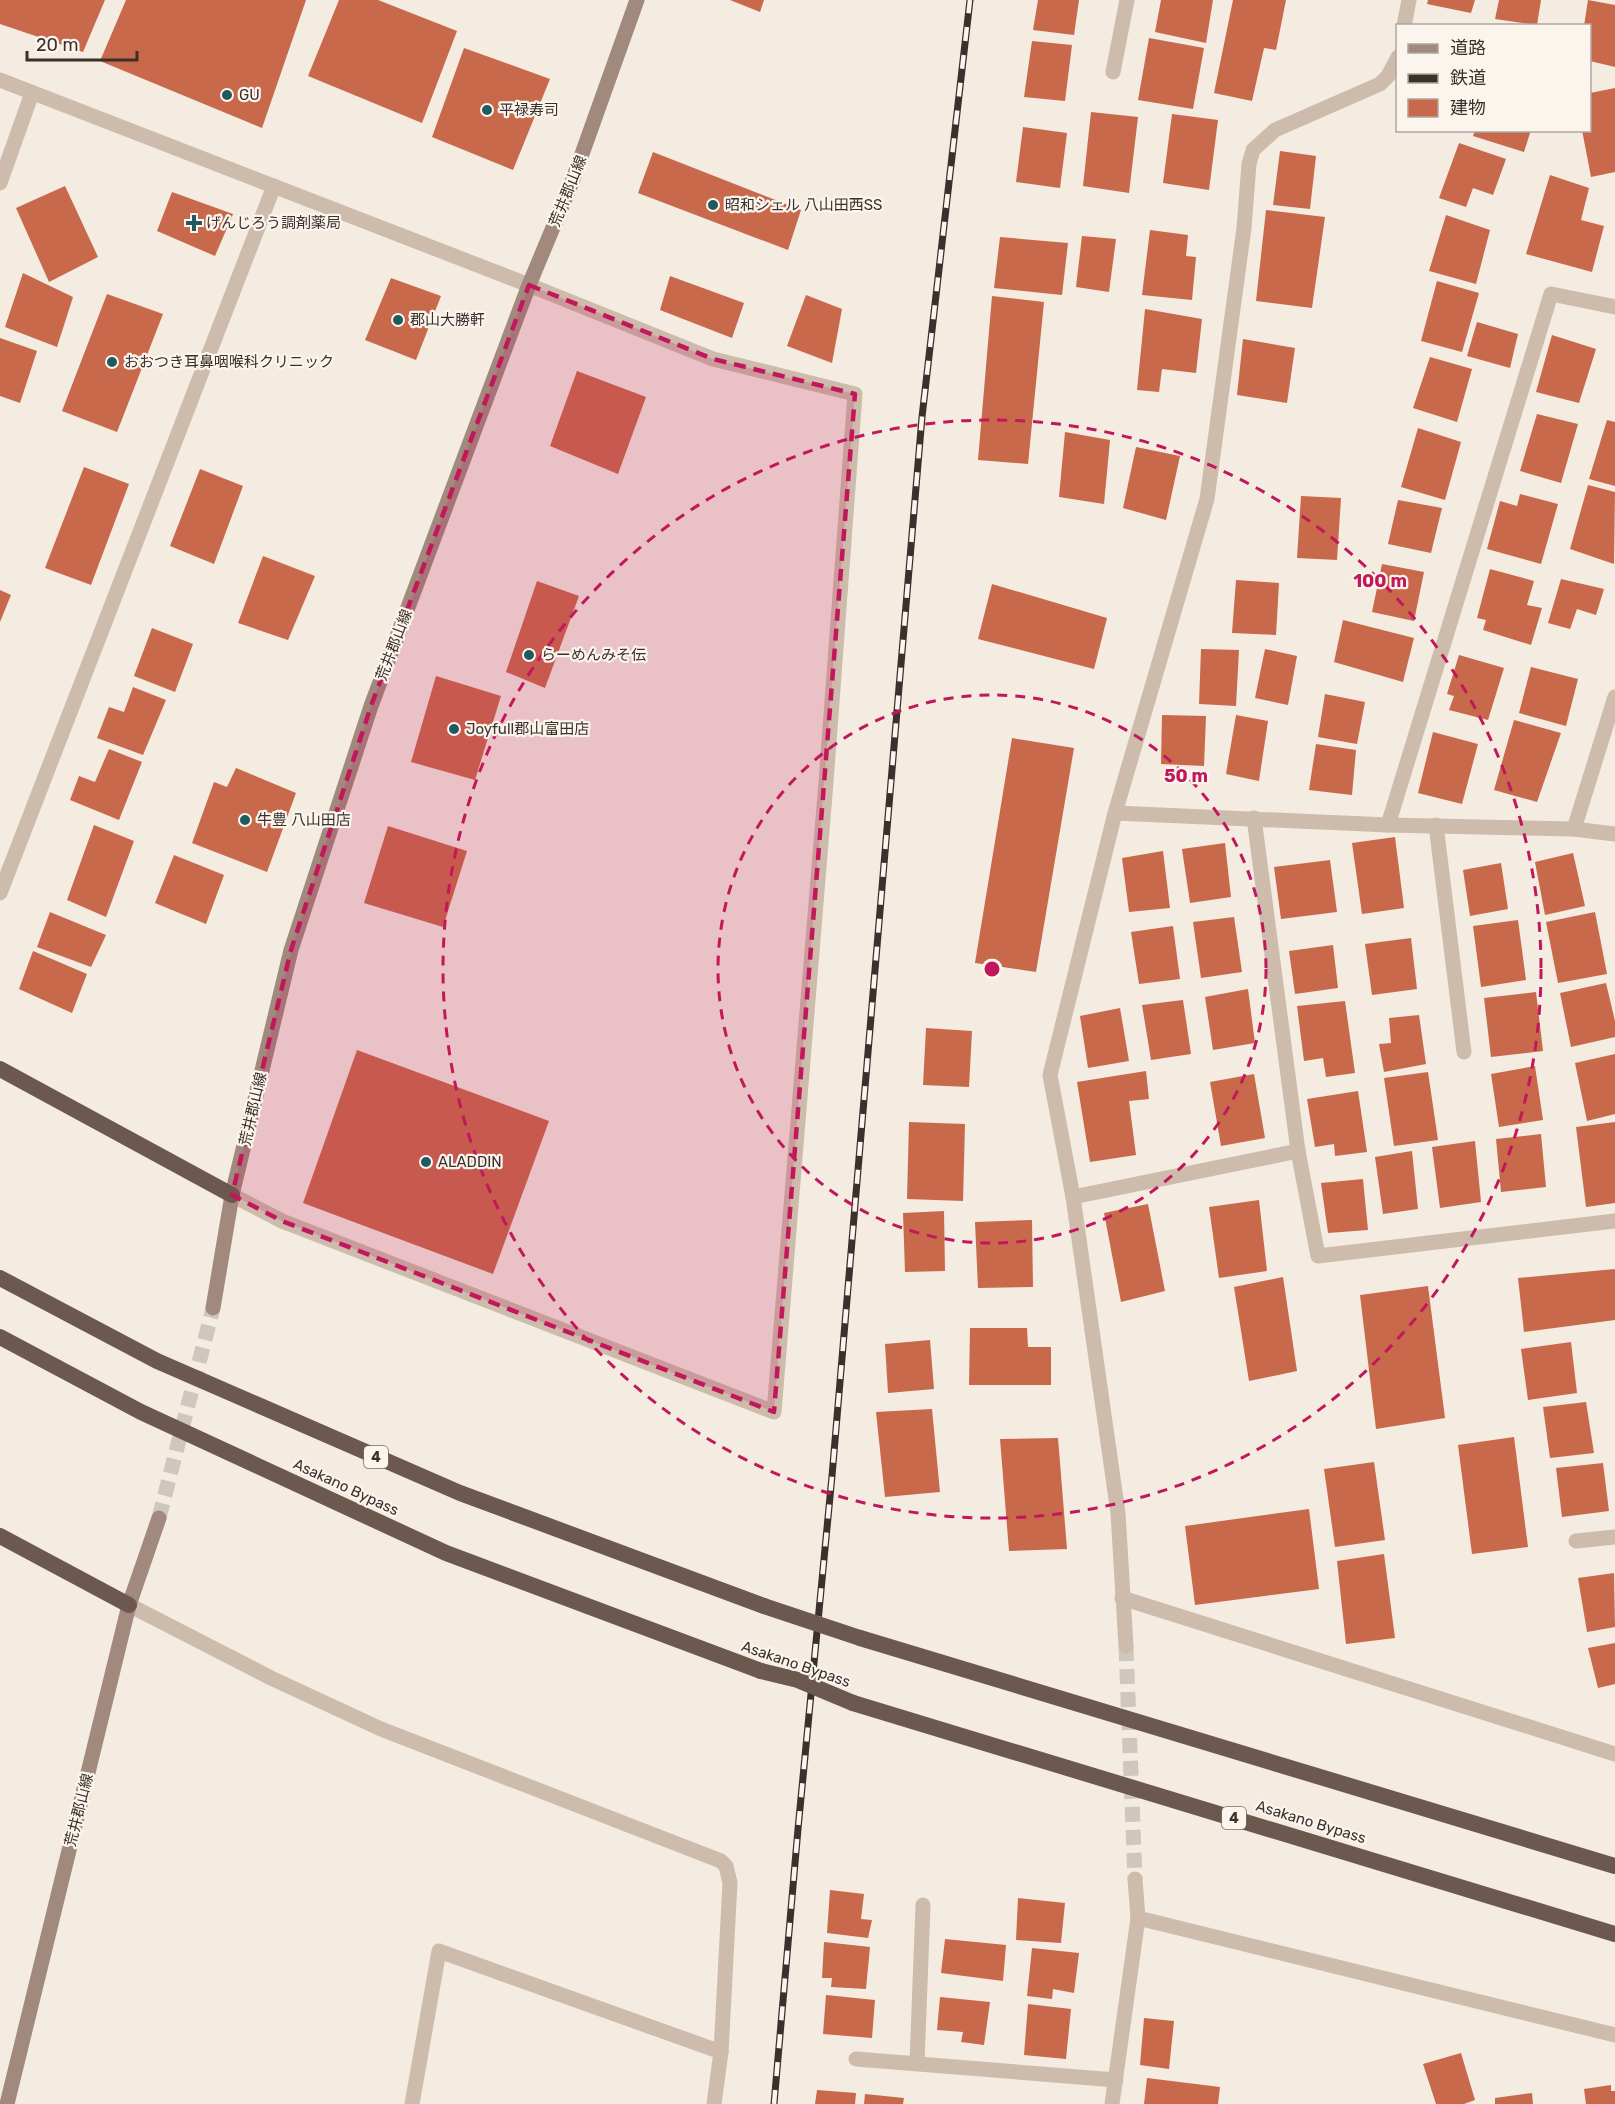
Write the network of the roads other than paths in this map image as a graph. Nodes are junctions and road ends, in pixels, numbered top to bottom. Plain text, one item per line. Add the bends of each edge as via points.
1 (637, 0) edge
2 (1127, 0) edge
3 (1409, 0) edge
4 (1404, 24) edge
5 (1396, 61) edge
6 (1113, 72) dead end
7 (0, 80) edge
8 (32, 93) junction
9 (0, 183) edge
10 (274, 186) junction
11 (529, 285) junction
12 (1615, 307) edge
13 (1615, 697) edge
14 (1115, 813) junction
15 (1254, 818) junction
16 (1388, 825) junction
17 (1436, 825) junction
18 (1574, 829) junction
19 (1615, 834) edge
20 (0, 893) edge
21 (1464, 1052) dead end
22 (0, 1069) edge
23 (1298, 1151) junction
24 (232, 1195) junction
25 (1073, 1197) junction
26 (1615, 1221) edge
27 (0, 1278) edge
28 (213, 1308) tunnel mouth
29 (0, 1337) edge
30 (159, 1518) tunnel mouth
31 (0, 1536) edge
32 (1615, 1537) edge
33 (1576, 1541) dead end
34 (1122, 1598) junction
35 (129, 1605) junction
36 (1126, 1646) tunnel mouth
37 (1615, 1754) edge
38 (1615, 1866) edge
39 (1135, 1880) tunnel mouth
40 (923, 1905) dead end
41 (1138, 1918) junction
42 (1615, 1935) edge
43 (1615, 2035) edge
44 (721, 2052) junction
45 (856, 2059) dead end
46 (917, 2063) junction
47 (1116, 2080) junction
48 (7, 2104) edge
49 (412, 2104) edge
50 (714, 2104) edge
51 (1112, 2104) edge

1 - 11 main road, 荒井郡山線 via 572,182
2 - 6 street
3 - 4 street
5 - 14 street via 1380,84 1275,130 1253,150 1207,499
7 - 8 street
8 - 9 street
8 - 10 street
10 - 11 street
10 - 20 street
11 - 24 main road, 荒井郡山線 via 371,706 294,939
11 - 24 street via 713,359 855,394 774,1412 282,1221
12 - 16 street via 1551,294
13 - 18 street
14 - 15 street
14 - 25 street via 1050,1075
15 - 16 street
15 - 23 street
16 - 17 street
17 - 18 street
17 - 21 street
18 - 19 street
22 - 24 highway
23 - 25 street
23 - 26 street via 1318,1256
24 - 28 main road, 荒井郡山線
25 - 34 street via 1118,1513
27 - 38 highway, 4, bridge via 157,1362 449,1489 764,1606
29 - 42 highway, Asakano Bypass / 4, bridge via 141,1412 446,1553 761,1671 798,1680 853,1703
30 - 35 main road, 荒井郡山線
31 - 35 highway
32 - 33 street
34 - 36 street
34 - 37 street
35 - 44 street via 381,1729 721,1861 730,1883
35 - 48 main road, 荒井郡山線
39 - 41 street
40 - 46 street
41 - 43 street
41 - 47 street
44 - 49 street via 440,1952
44 - 50 street
45 - 46 street
46 - 47 street
47 - 51 street

